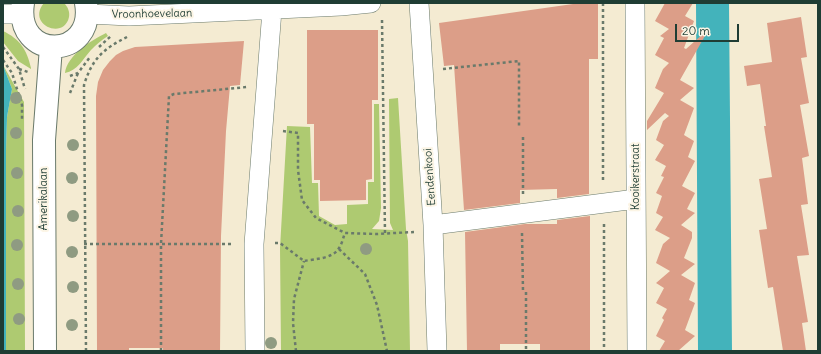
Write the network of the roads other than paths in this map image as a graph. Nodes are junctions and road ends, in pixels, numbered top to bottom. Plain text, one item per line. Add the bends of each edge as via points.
1 (372, 3) edge
2 (419, 3) edge
3 (635, 3) edge
4 (283, 7) edge
5 (87, 8) edge
6 (16, 10) edge
7 (51, 47) junction
8 (636, 199) junction
9 (433, 228) junction
10 (44, 351) edge
11 (255, 351) edge
12 (437, 351) edge
13 (637, 351) edge

1 - 4 street, Vroonhoevelaan
2 - 9 street, Eendenkooi
3 - 8 street, Kooikerstraat
4 - 5 street, Vroonhoevelaan via 129,16
4 - 11 street via 266,88 262,129 254,244
5 - 7 street via 86,23 77,38 69,44
6 - 7 street via 33,39
7 - 10 street, Amerikalaan via 44,140
8 - 9 street
8 - 13 street, Kooikerstraat
9 - 12 street, Eendenkooi

